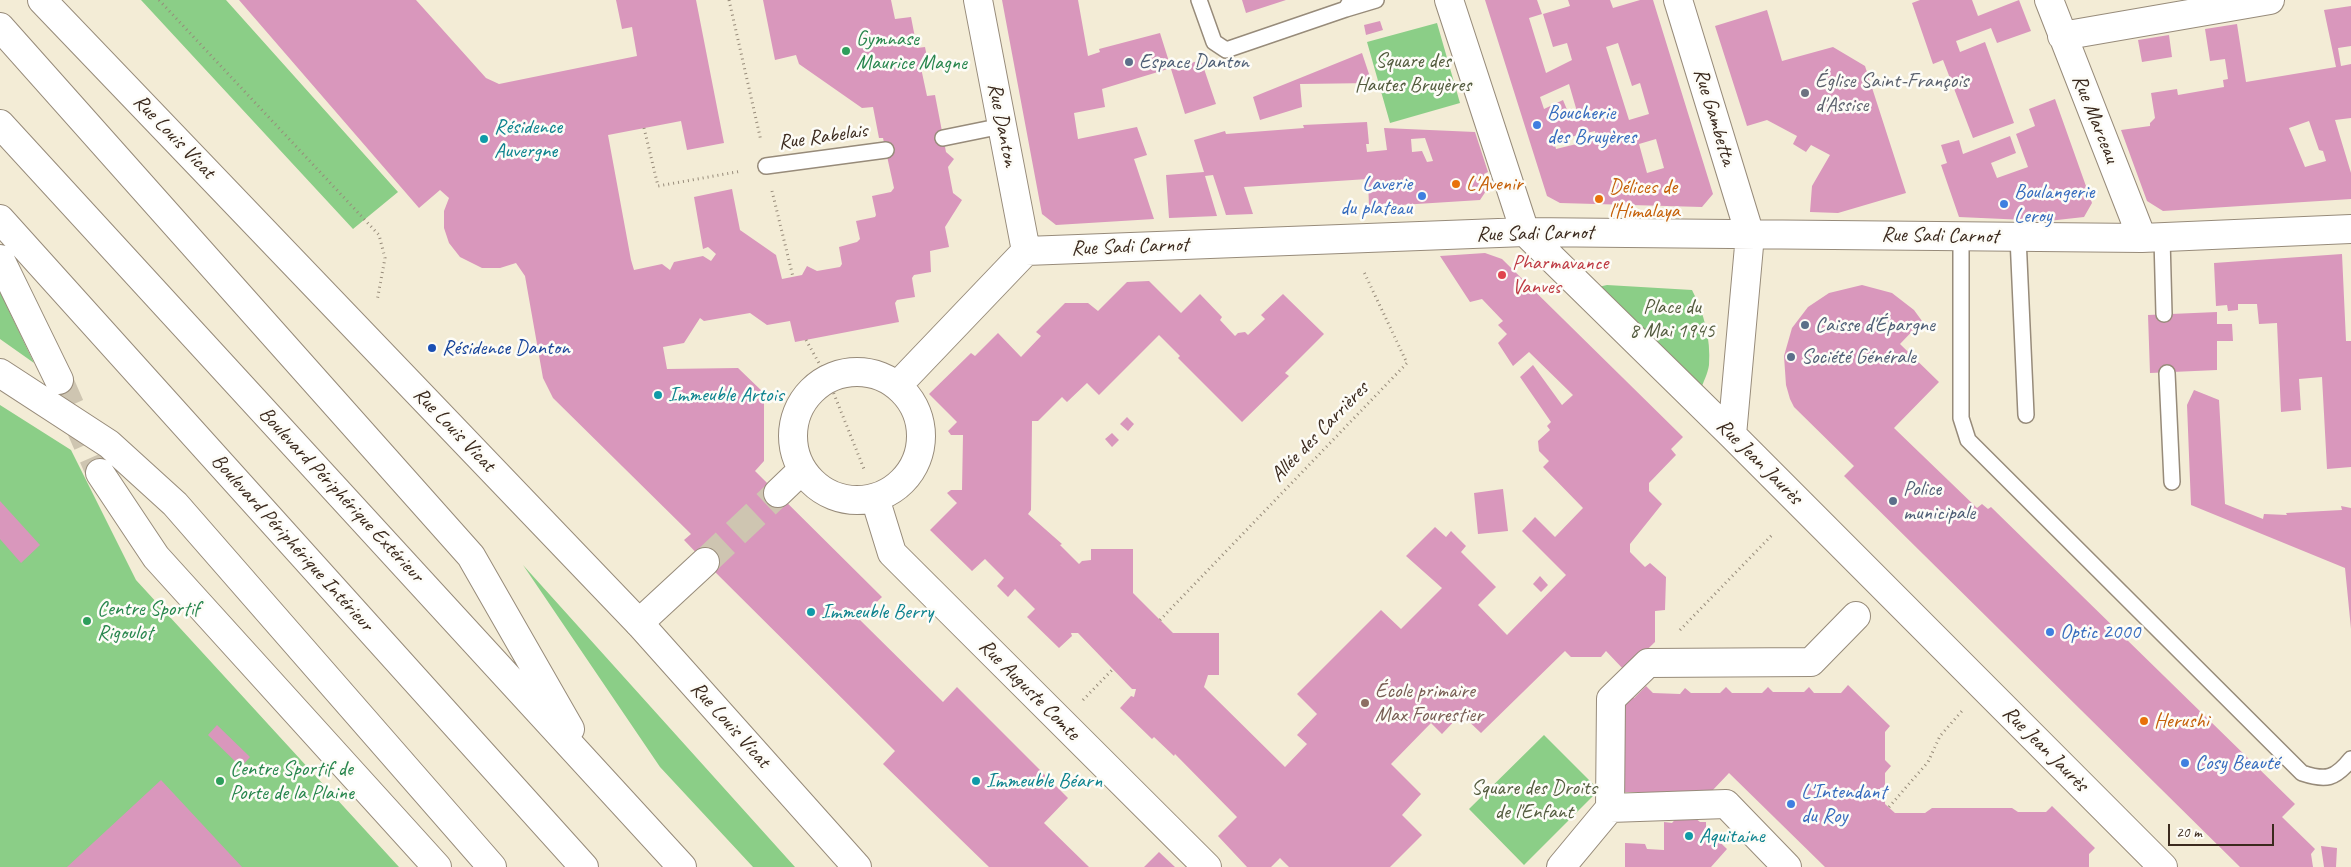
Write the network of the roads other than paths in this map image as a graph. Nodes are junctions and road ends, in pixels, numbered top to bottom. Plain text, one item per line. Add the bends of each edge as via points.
1 (42, 0) edge
2 (978, 0) edge
3 (1199, 0) edge
4 (1376, 0) edge
5 (1450, 0) edge
6 (1678, 0) edge
7 (2049, 0) edge
8 (2270, 0) edge
9 (1348, 4) edge
10 (0, 27) edge
11 (2062, 36) junction
12 (0, 124) edge
13 (1002, 126) junction
14 (943, 138) dead end
15 (886, 150) dead end
16 (766, 166) road end
17 (0, 219) edge
18 (2351, 229) edge
19 (1525, 232) junction
20 (1750, 235) junction
21 (1962, 236) junction
22 (2018, 237) junction
23 (2152, 238) junction
24 (1026, 251) junction
25 (0, 259) edge
26 (2164, 314) dead end
27 (2167, 372) dead end
28 (0, 373) edge
29 (59, 380) tunnel mouth
30 (896, 386) junction
31 (2026, 415) dead end
32 (1732, 435) junction
33 (802, 470) junction
34 (100, 473) tunnel mouth
35 (2172, 482) dead end
36 (778, 493) tunnel mouth
37 (875, 498) junction
38 (705, 562) tunnel mouth
39 (1856, 616) dead end
40 (639, 623) junction
41 (2351, 759) edge
42 (595, 772) junction
43 (1610, 808) junction
44 (437, 867) edge
45 (492, 867) edge
46 (584, 867) edge
47 (682, 867) edge
48 (857, 867) edge
49 (1207, 867) edge
50 (1561, 867) edge
51 (1787, 867) edge
52 (2163, 867) edge

1 - 40 main road, Rue Louis Vicat
2 - 13 main road, Rue Danton
3 - 9 lane via 1214,42 1226,50
4 - 9 lane
5 - 19 main road, Rue Jean Jaurès
6 - 20 main road, Rue Gambetta
7 - 11 main road, Rue Marceau
8 - 11 main road
10 - 42 main road via 471,556
11 - 23 main road, Rue Marceau
12 - 42 main road, Boulevard Périphérique Extérieur
13 - 14 lane
13 - 24 main road, Rue Danton
15 - 16 lane, Rue Rabelais
17 - 46 main road, Boulevard Périphérique Intérieur
18 - 23 main road, Rue Sadi Carnot
19 - 20 main road, Rue Sadi Carnot
19 - 24 main road, Rue Sadi Carnot
19 - 32 main road, Rue Jean Jaurès
20 - 21 main road, Rue Sadi Carnot
20 - 32 main road
21 - 22 main road, Rue Sadi Carnot
21 - 41 lane via 1961,418 1968,440 2302,773 2320,779 2340,773
22 - 23 main road, Rue Sadi Carnot
22 - 31 lane
23 - 26 lane
24 - 30 main road
25 - 29 main road
27 - 35 lane
28 - 45 main road via 109,444 175,504
30 - 33 main road via 863,372 845,373 828,379 811,392 799,409 793,429 794,450
30 - 37 main road via 910,400 919,419 922,438 918,458 908,476 893,490
32 - 52 main road, Rue Jean Jaurès
33 - 36 main road
33 - 37 main road via 816,486 834,496 854,500
34 - 44 main road via 156,557
37 - 49 main road, Rue Auguste Comte via 892,553
38 - 40 main road
39 - 43 main road via 1811,662 1648,663 1611,699
40 - 48 main road, Rue Louis Vicat
42 - 47 main road, Boulevard Périphérique Extérieur
43 - 50 main road
43 - 51 main road via 1726,804

